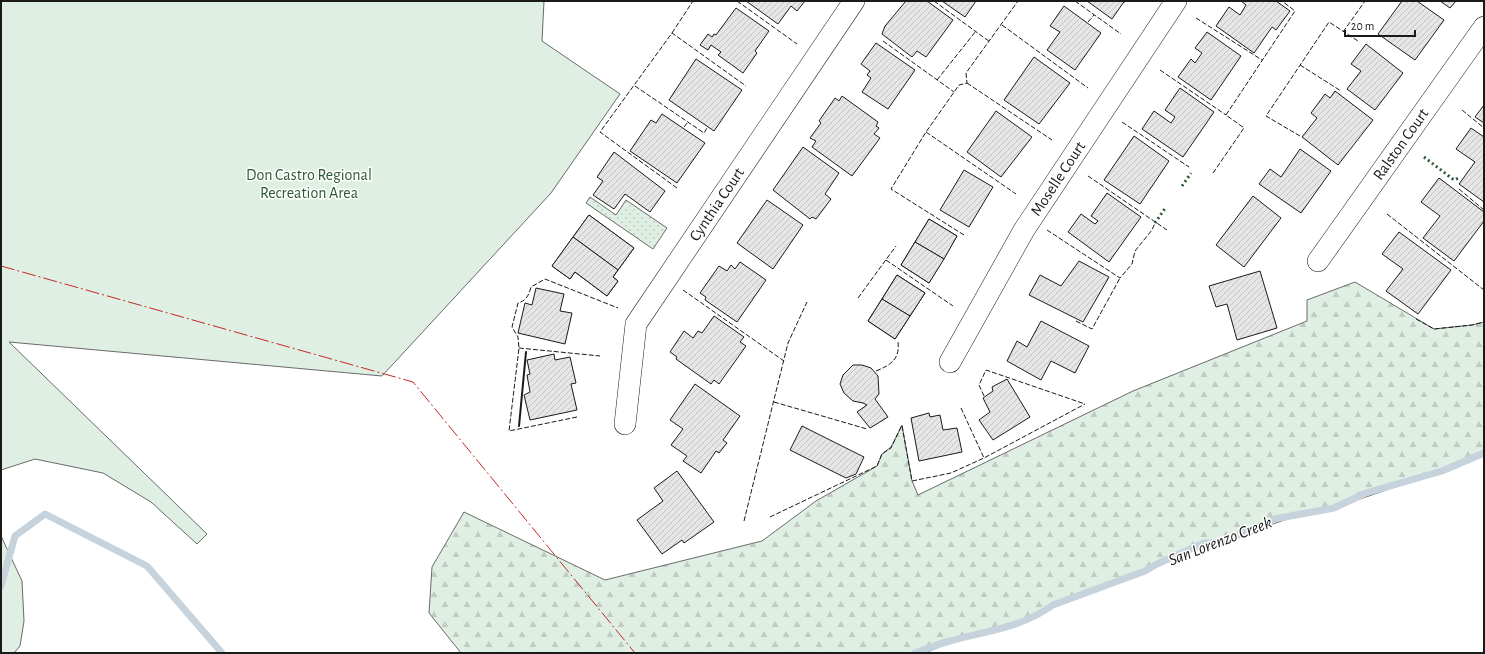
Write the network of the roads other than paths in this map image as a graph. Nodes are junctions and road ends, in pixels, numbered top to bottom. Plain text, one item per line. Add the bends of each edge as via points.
1 (854, 1) edge
2 (1176, 1) edge
3 (1484, 27) edge
4 (1318, 261) dead end
5 (950, 362) dead end
6 (625, 424) dead end

1 - 6 street, Cynthia Court via 636,324
2 - 5 street, Moselle Court via 1024,230
3 - 4 street, Ralston Court

